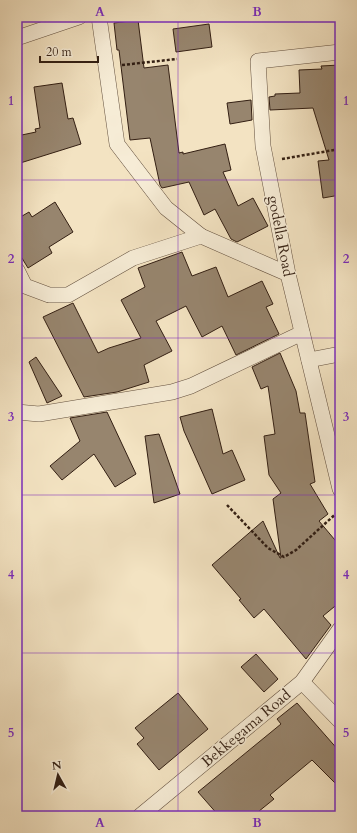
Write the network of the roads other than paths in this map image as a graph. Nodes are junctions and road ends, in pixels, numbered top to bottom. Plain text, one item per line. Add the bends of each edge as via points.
1 (79, 17) edge
2 (98, 17) edge
3 (17, 38) edge
4 (340, 52) edge
5 (201, 236) junction
6 (17, 270) edge
7 (288, 274) junction
8 (302, 333) junction
9 (340, 354) edge
10 (308, 360) junction
11 (17, 412) edge
12 (340, 489) edge
13 (340, 629) edge
14 (302, 682) junction
15 (340, 721) edge
16 (140, 816) edge

1 - 3 street
2 - 5 street via 117,144 166,208
4 - 7 street, godella Road via 258,61 262,146
5 - 6 street via 133,258 68,295 49,295 25,286
5 - 7 street
7 - 8 street, godella Road
8 - 10 street, godella Road
8 - 11 street via 191,386 172,392 39,414
9 - 10 street
10 - 12 street, godella Road
13 - 14 street, Bekkegama Road
14 - 15 street
14 - 16 street, Bekkegama Road

